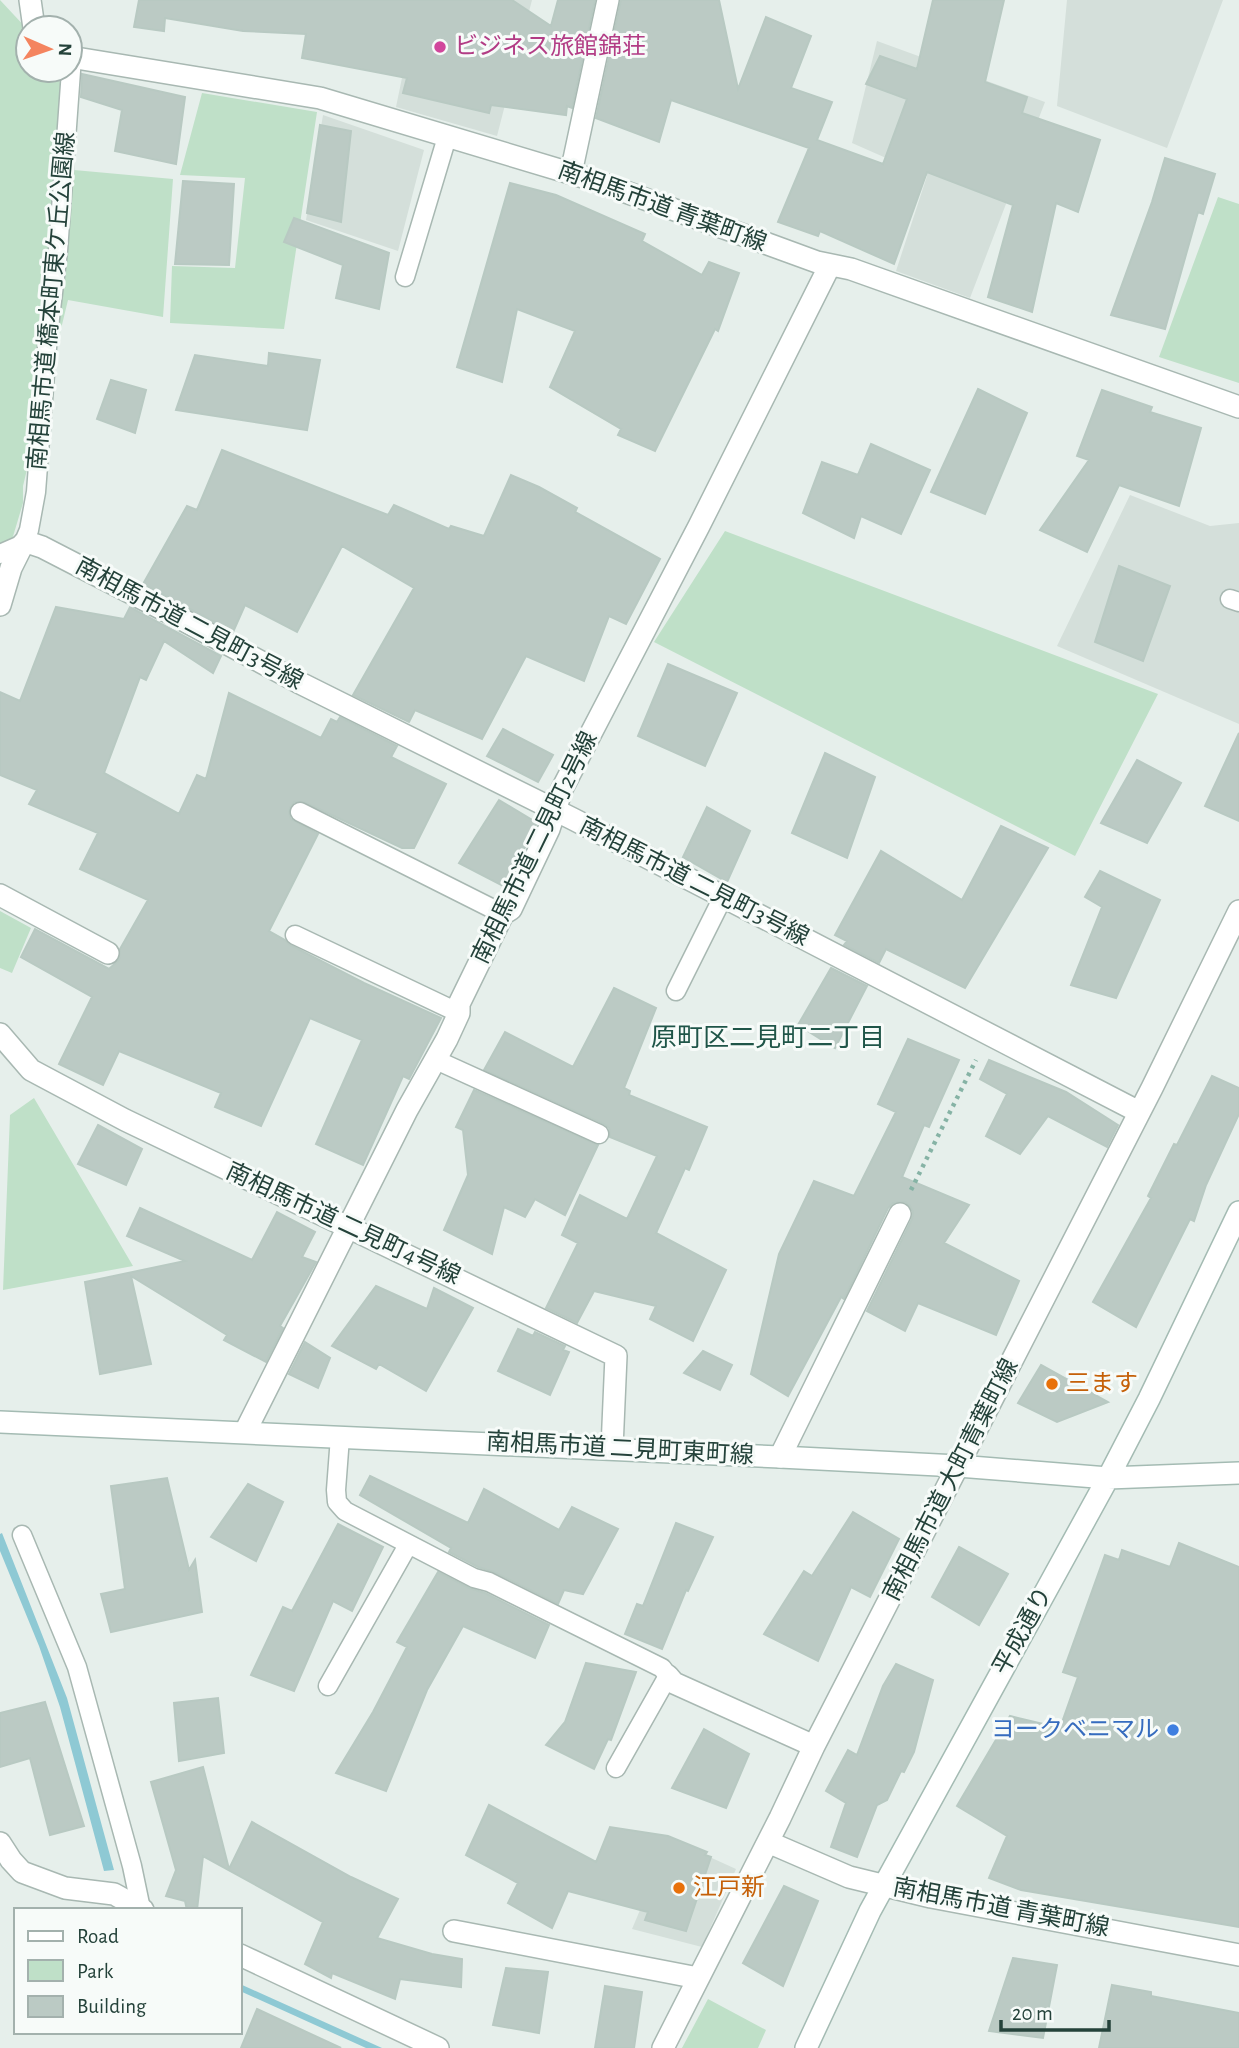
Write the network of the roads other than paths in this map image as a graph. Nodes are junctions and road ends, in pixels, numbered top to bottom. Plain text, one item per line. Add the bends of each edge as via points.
1 (608, 0) edge
2 (84, 59) edge
3 (69, 84) edge
4 (447, 137) junction
5 (571, 173) junction
6 (830, 265) junction
7 (405, 277) dead end
8 (1239, 407) edge
9 (23, 544) junction
10 (0, 554) edge
11 (0, 605) edge
12 (554, 810) junction
13 (300, 813) dead end
14 (0, 895) edge
15 (723, 897) junction
16 (1239, 911) edge
17 (503, 914) junction
18 (295, 935) dead end
19 (108, 953) dead end
20 (676, 991) dead end
21 (459, 1013) junction
22 (0, 1034) edge
23 (436, 1060) junction
24 (1139, 1112) junction
25 (599, 1134) dead end
26 (1239, 1213) edge
27 (900, 1214) road end
28 (348, 1227) junction
29 (0, 1422) edge
30 (245, 1432) junction
31 (340, 1437) junction
32 (612, 1448) junction
33 (780, 1457) junction
34 (958, 1466) junction
35 (1239, 1473) edge
36 (1108, 1478) junction
37 (22, 1535) dead end
38 (408, 1545) junction
39 (668, 1676) junction
40 (328, 1686) dead end
41 (814, 1746) junction
42 (617, 1768) dead end
43 (768, 1842) junction
44 (0, 1843) edge
45 (884, 1885) junction
46 (140, 1908) edge
47 (142, 1908) edge
48 (453, 1931) dead end
49 (1239, 1955) edge
50 (242, 1956) edge
51 (698, 1978) junction
52 (438, 2048) edge
53 (663, 2048) edge
54 (806, 2048) edge

1 - 5 street
2 - 4 street, 南相馬市道 青葉町線 via 320,98
3 - 9 lane, 南相馬市道 橋本町東ケ丘公園線 via 36,492
4 - 5 street, 南相馬市道 青葉町線
4 - 7 lane
5 - 6 street, 南相馬市道 青葉町線
6 - 8 street, 南相馬市道 青葉町線
6 - 12 street, 南相馬市道 二見町2号線
9 - 10 lane
9 - 11 street
9 - 12 street, 南相馬市道 二見町3号線 via 42,547
12 - 15 street, 南相馬市道 二見町3号線
12 - 17 street, 南相馬市道 二見町2号線 via 511,909
13 - 17 lane
14 - 19 street
15 - 20 lane
15 - 24 street, 南相馬市道 二見町3号線
16 - 24 street, 南相馬市道 大町青葉町線
17 - 21 street, 南相馬市道 二見町2号線 via 459,1004
18 - 21 lane
21 - 23 street, 南相馬市道 二見町2号線
22 - 28 street, 南相馬市道 二見町4号線 via 31,1070 125,1121
23 - 25 lane
23 - 28 street, 南相馬市道 二見町2号線
24 - 34 street, 南相馬市道 大町青葉町線
26 - 36 street, 平成通り
27 - 33 street
28 - 30 street, 南相馬市道 二見町2号線
28 - 32 street, 南相馬市道 二見町4号線 via 616,1356
29 - 30 street, 南相馬市道 二見町東町線
30 - 31 street, 南相馬市道 二見町東町線
31 - 32 street, 南相馬市道 二見町東町線
31 - 38 lane via 337,1502
32 - 33 street, 南相馬市道 二見町東町線
33 - 34 street, 南相馬市道 二見町東町線
34 - 36 street, 南相馬市道 二見町東町線
34 - 41 street, 南相馬市道 大町青葉町線
35 - 36 street, 南相馬市道 二見町東町線
36 - 45 street, 平成通り
37 - 47 lane via 77,1667
38 - 39 lane via 662,1668
38 - 40 lane
39 - 41 street via 674,1683
39 - 42 lane
41 - 43 street, 南相馬市道 大町青葉町線
43 - 45 street, 南相馬市道 青葉町線 via 849,1877
43 - 51 street, 南相馬市道 大町青葉町線
44 - 46 street via 22,1872 65,1888 114,1894
45 - 49 street, 南相馬市道 青葉町線
45 - 54 street, 平成通り
48 - 51 street
50 - 52 street
51 - 53 street, 南相馬市道 大町青葉町線

